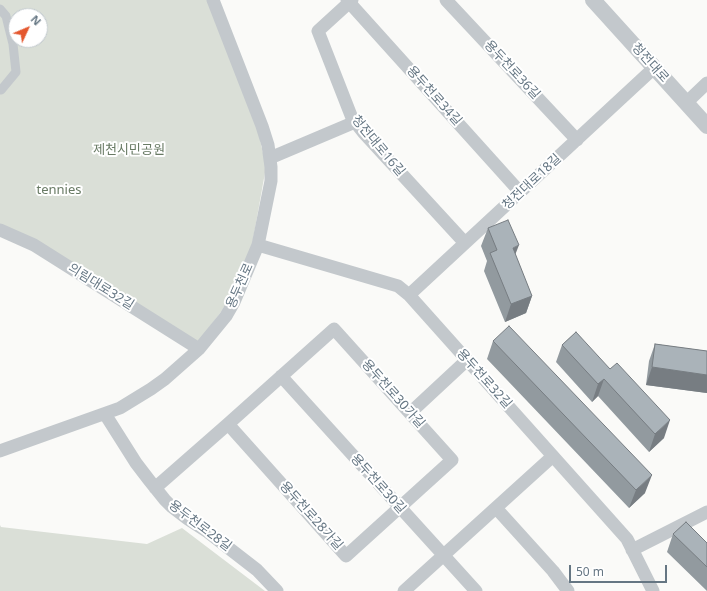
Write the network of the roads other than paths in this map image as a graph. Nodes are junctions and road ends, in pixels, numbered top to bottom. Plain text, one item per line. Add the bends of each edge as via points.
1 (446, 0) edge
2 (593, 0) edge
3 (349, 1) edge
4 (218, 2) edge
5 (0, 9) edge
6 (654, 68) junction
7 (707, 83) edge
8 (1, 90) edge
9 (686, 103) junction
10 (355, 122) junction
11 (707, 126) edge
12 (577, 140) junction
13 (270, 158) junction
14 (520, 192) junction
15 (0, 230) edge
16 (465, 243) junction
17 (258, 246) junction
18 (409, 295) junction
19 (200, 349) junction
20 (467, 360) junction
21 (281, 376) junction
22 (410, 413) junction
23 (105, 414) junction
24 (228, 424) junction
25 (0, 451) edge
26 (553, 456) junction
27 (155, 488) junction
28 (400, 508) junction
29 (496, 508) junction
30 (707, 512) edge
31 (632, 550) junction
32 (443, 556) junction
33 (277, 591) edge
34 (404, 591) edge
35 (476, 591) edge
36 (568, 591) edge
37 (653, 591) edge

1 - 12 street, 용두천로36길
2 - 6 street, 청전대로
3 - 10 street, 청전대로16길 via 318,32
3 - 14 street, 용두천로34길
4 - 13 street, 용두천로 via 262,126
5 - 8 street via 6,16 16,72
6 - 9 street, 청전대로
6 - 12 street, 청전대로18길
7 - 9 street
9 - 11 street, 청전대로
10 - 13 street
10 - 16 street, 청전대로16길
12 - 14 street, 청전대로18길
13 - 17 street, 용두천로 via 271,181
14 - 16 street, 청전대로18길
15 - 19 street, 의림대로32길 via 34,245
16 - 18 street, 청전대로18길
17 - 18 street, 용두천로32길 via 398,286
17 - 19 street, 용두천로 via 232,307
18 - 20 street, 용두천로32길
19 - 23 street, 용두천로 via 151,389
20 - 22 street
20 - 26 street, 용두천로32길
21 - 22 street, 용두천로30가길 via 334,329
21 - 24 street
21 - 28 street, 용두천로30길
22 - 28 street, 용두천로30가길 via 452,460
23 - 25 street, 용두천로
23 - 27 street, 용두천로28길
24 - 27 street
24 - 28 street, 용두천로28가길 via 346,556
26 - 29 street
26 - 31 street, 용두천로32길 via 627,539
27 - 33 street, 용두천로28길 via 171,506 251,565
28 - 32 street, 용두천로30길
29 - 32 street
29 - 36 street
30 - 31 street
31 - 37 street, 용두천로32길
32 - 34 street
32 - 35 street, 용두천로30길

